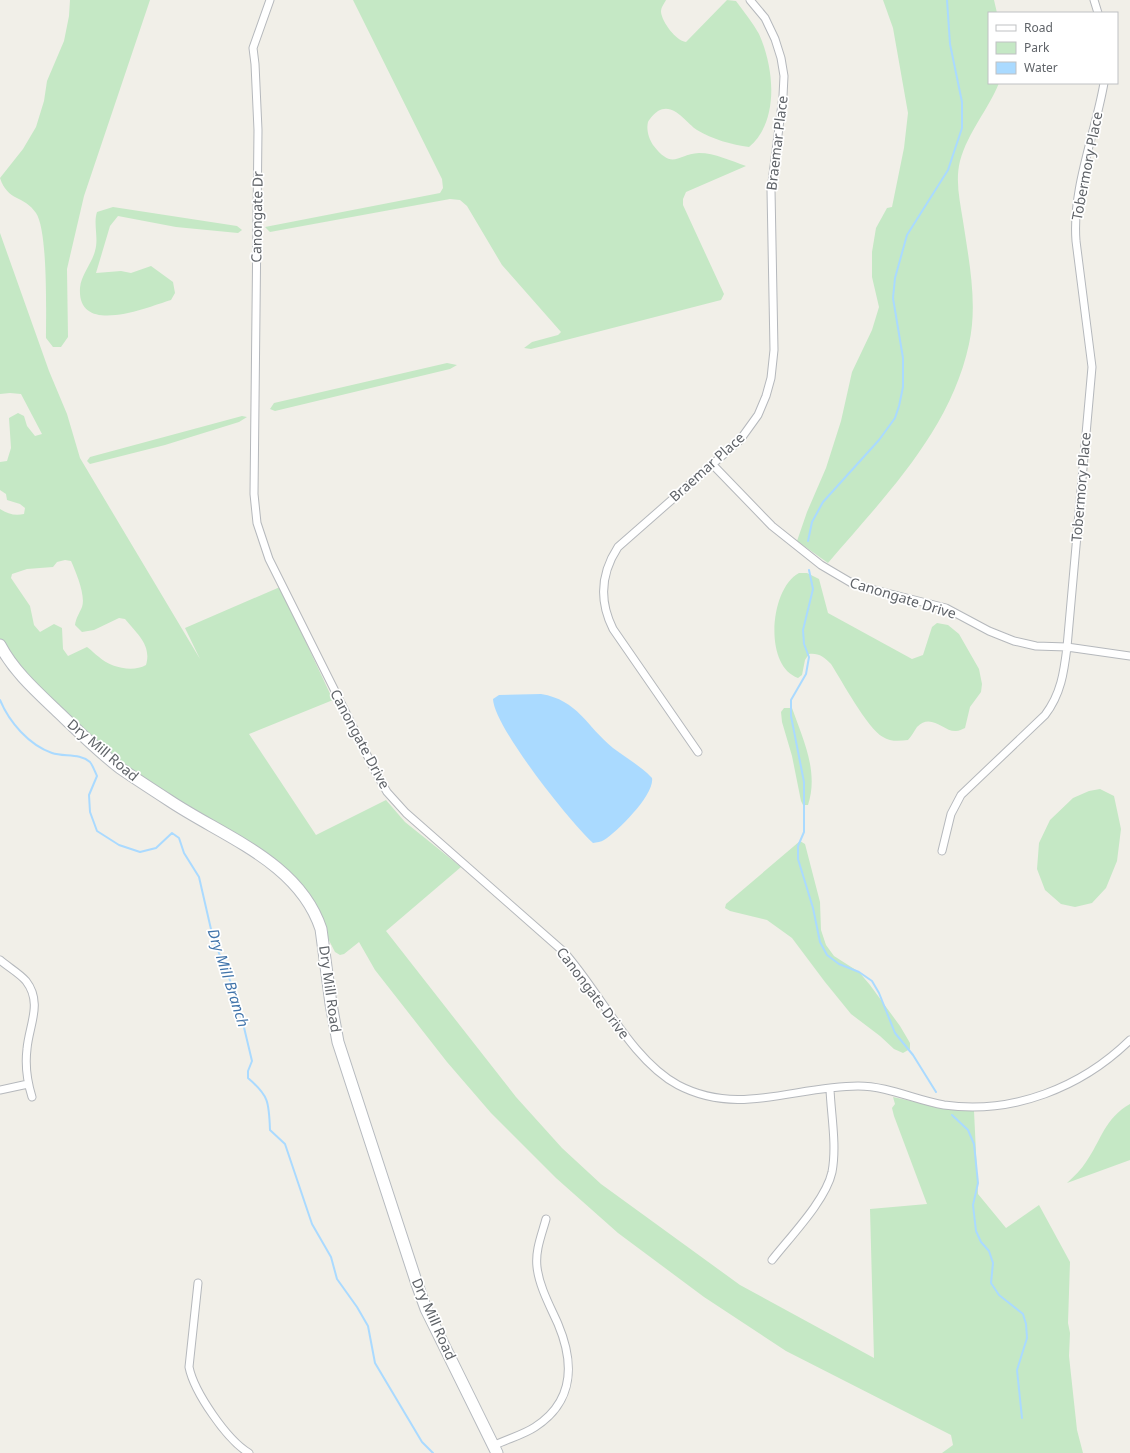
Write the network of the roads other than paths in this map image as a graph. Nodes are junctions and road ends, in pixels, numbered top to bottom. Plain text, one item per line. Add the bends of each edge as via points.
1 (270, 0) edge
2 (750, 0) edge
3 (1094, 0) edge
4 (1098, 12) edge
5 (1104, 84) edge
6 (254, 437) joint
7 (712, 464) junction
8 (1067, 647) junction
9 (1, 651) edge
10 (1130, 656) edge
11 (698, 752) dead end
12 (942, 851) dead end
13 (0, 960) edge
14 (1130, 1040) edge
15 (28, 1084) junction
16 (830, 1089) junction
17 (0, 1090) edge
18 (32, 1097) dead end
19 (546, 1219) dead end
20 (772, 1260) dead end
21 (198, 1283) dead end
22 (495, 1449) edge
23 (249, 1453) edge

1 - 6 street, Canongate Dr via 252,48 258,130
2 - 7 street, Braemar Place via 765,18 775,39 784,76 771,190 774,360 769,387 758,415 740,440
3 - 4 street
5 - 8 street, Tobermory Place via 1075,222 1092,366
6 - 16 street, Canongate Drive via 254,504 256,523 265,551 376,773 395,801 564,952 641,1056 670,1081 695,1093 732,1100 755,1100
7 - 8 street, Canongate Drive via 772,526 839,577 869,590 946,608 1014,641 1036,646
7 - 11 street, Braemar Place via 615,551 603,587 605,609 613,629
8 - 10 street, Canongate Drive
8 - 12 street, Tobermory Place via 1060,689 1051,708 961,795 951,814
9 - 22 street, Dry Mill Road via 29,684 119,767 170,802 263,857 290,877 317,917 338,1042 417,1284 426,1309
13 - 15 street via 26,980 36,1008 27,1048
14 - 16 street, Canongate Drive via 1104,1064 1071,1083 1017,1102 980,1106 946,1105 873,1087
15 - 17 street
15 - 18 street
16 - 20 street via 834,1162 829,1183 819,1200
19 - 22 street via 536,1254 536,1266 540,1283 568,1353 566,1386 557,1405 544,1420
21 - 23 street via 189,1367 191,1378 230,1437

